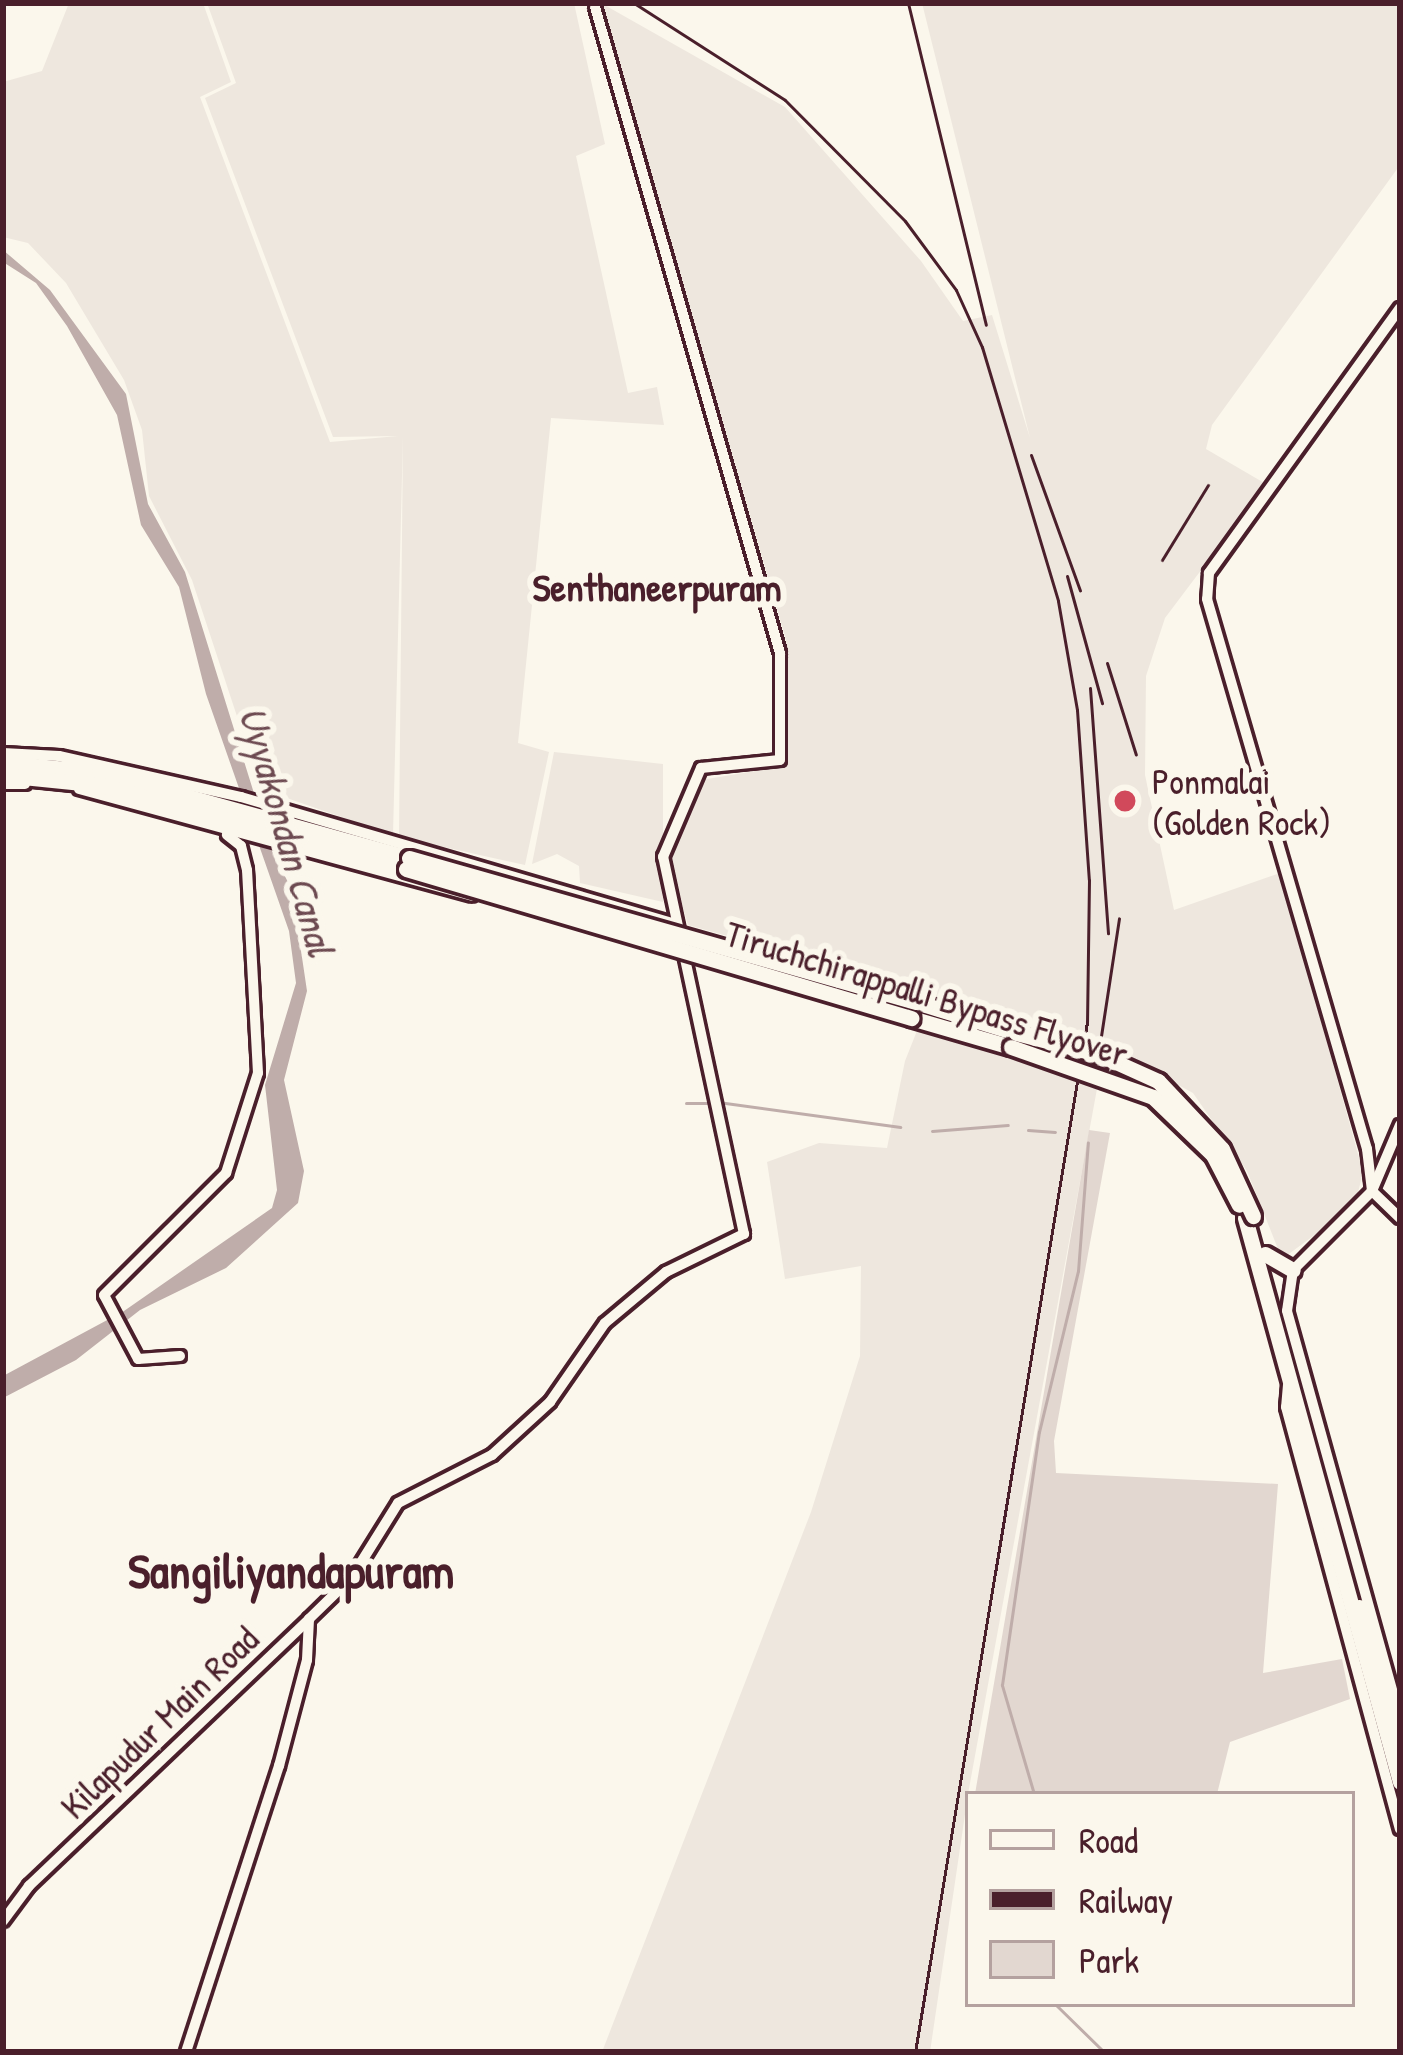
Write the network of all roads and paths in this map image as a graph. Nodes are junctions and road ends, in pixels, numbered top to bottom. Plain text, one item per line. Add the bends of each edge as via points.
1 (595, 7) dead end
2 (1400, 308) edge
3 (3, 753) edge
4 (3, 763) edge
5 (3, 779) edge
6 (244, 818) junction
7 (197, 820) junction
8 (381, 862) junction
9 (675, 924) junction
10 (683, 957) junction
11 (1400, 1125) edge
12 (1372, 1191) junction
13 (1249, 1217) junction
14 (1400, 1218) edge
15 (1264, 1255) junction
16 (1293, 1270) junction
17 (180, 1356) dead end
18 (1288, 1382) junction
19 (309, 1619) junction
20 (1400, 1718) edge
21 (1400, 1744) edge
22 (1400, 1782) edge
23 (1400, 1829) edge
24 (3, 1921) edge
25 (186, 2052) edge

1 - 9 street via 780,652 780,760 701,768 692,776 663,857
2 - 12 street via 1209,573 1207,599
3 - 6 street via 59,756
4 - 6 highway via 99,772
5 - 6 highway via 101,785
5 - 7 street via 61,785
6 - 7 street
6 - 8 highway, Tiruchchirappalli Bypass Flyover
6 - 8 street via 279,846
6 - 9 street via 264,804
7 - 17 street via 236,838 247,870 258,1073 226,1173 104,1294 139,1359
8 - 10 street
8 - 13 highway, Tiruchchirappalli Bypass Flyover, bridge via 1093,1070 1153,1097 1187,1126
9 - 10 street
10 - 19 street, Kilapudur Main Road via 744,1234 666,1272 605,1323 550,1402 492,1455 398,1503 352,1577
11 - 12 street
12 - 14 street
12 - 16 street
13 - 15 highway, Tiruchchirappalli Bypass Flyover
13 - 18 highway, Tiruchchirappalli Bypass Flyover
15 - 16 highway
15 - 21 highway, Tiruchchirappalli Bypass Flyover
16 - 20 street via 1287,1311 1299,1363
18 - 22 highway, Tiruchchirappalli Bypass Flyover
18 - 23 street via 1286,1407
19 - 24 street, Kilapudur Main Road via 29,1886
19 - 25 street via 307,1660 256,1847

